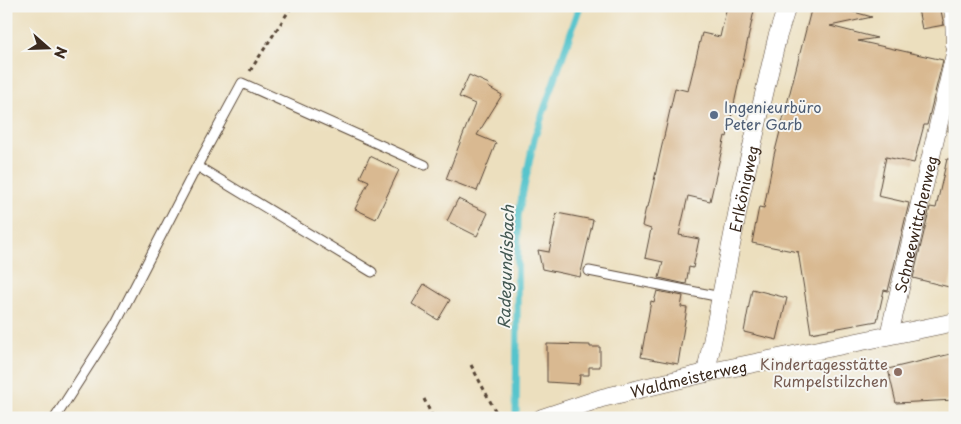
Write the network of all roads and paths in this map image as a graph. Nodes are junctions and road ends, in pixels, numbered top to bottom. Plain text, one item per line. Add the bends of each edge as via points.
1 (292, 6) edge
2 (786, 6) edge
3 (952, 6) edge
4 (955, 45) edge
5 (955, 54) edge
6 (242, 83) junction
7 (425, 165) dead end
8 (197, 166) junction
9 (589, 271) dead end
10 (372, 272) dead end
11 (721, 297) junction
12 (955, 322) edge
13 (889, 336) junction
14 (471, 365) dead end
15 (706, 373) junction
16 (424, 400) dead end
17 (55, 418) edge
18 (433, 418) edge
19 (499, 418) edge
20 (542, 418) edge

1 - 6 path
2 - 11 street, Erlkönigweg
3 - 4 street
5 - 13 street, Schneewittchenweg
6 - 7 lane
6 - 8 lane
8 - 10 lane
8 - 17 lane via 116,323
9 - 11 lane
11 - 15 street, Erlkönigweg
12 - 13 street, Waldmeisterweg
13 - 15 street, Waldmeisterweg
14 - 19 path
15 - 20 street, Waldmeisterweg via 602,398
16 - 18 path

